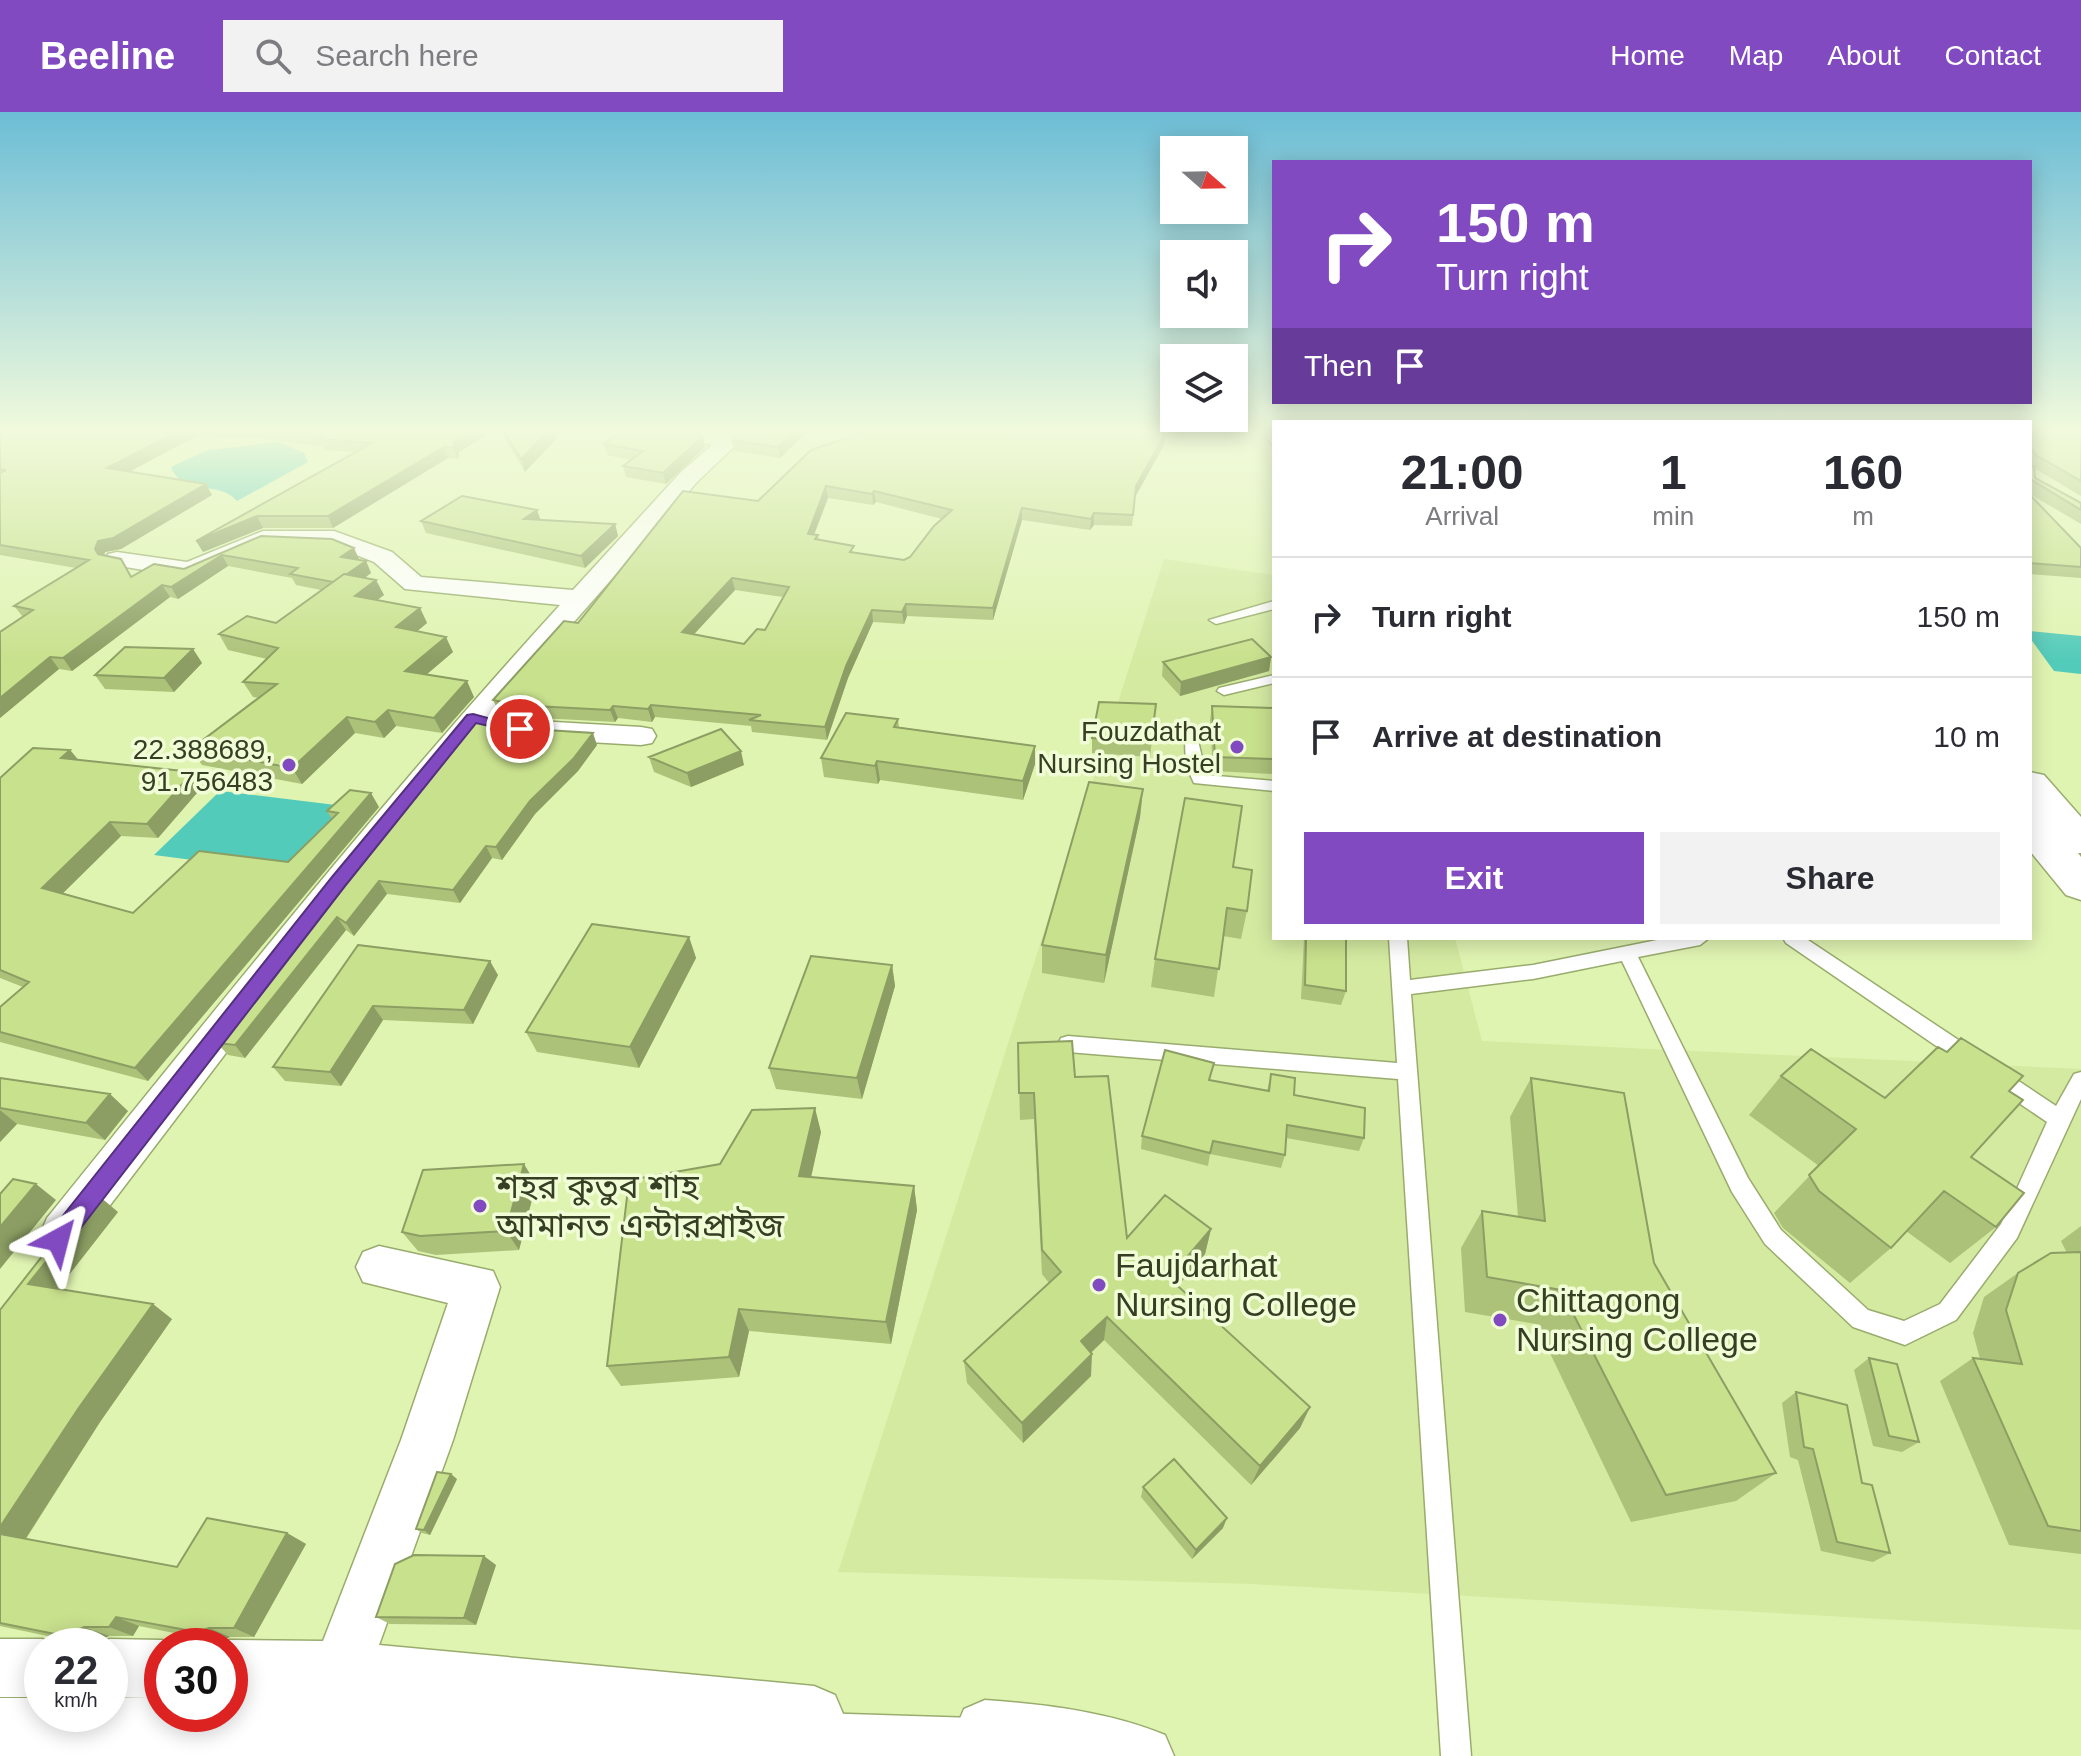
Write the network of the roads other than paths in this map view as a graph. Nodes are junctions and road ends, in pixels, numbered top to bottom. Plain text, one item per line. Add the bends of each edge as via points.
1 (662, 508) edge
2 (117, 559) edge
3 (582, 599) junction
4 (1272, 606) edge
5 (1216, 620) dead end
6 (1272, 679) edge
7 (1224, 691) dead end
8 (473, 718) junction
9 (1163, 731) dead end
10 (641, 736) dead end
11 (1272, 786) edge
12 (2032, 786) edge
13 (2032, 826) edge
14 (2081, 842) edge
15 (2081, 885) edge
16 (1398, 940) edge
17 (1690, 940) edge
18 (1795, 940) edge
19 (1627, 953) junction
20 (1404, 988) junction
21 (1068, 1044) edge
22 (1407, 1072) junction
23 (2081, 1080) edge
24 (2059, 1119) junction
25 (39, 1263) edge
26 (379, 1267) dead end
27 (0, 1668) edge
28 (24, 1668) edge
29 (248, 1669) edge
30 (341, 1670) junction
31 (0, 1735) edge
32 (1004, 1756) edge
33 (1144, 1756) edge
34 (1456, 1756) edge

1 - 3 street
2 - 3 street via 190,570 263,538 334,538 383,557 414,584
3 - 8 street
4 - 5 lane
6 - 7 lane
8 - 10 street via 520,729
8 - 25 street via 338,881
9 - 11 lane via 1192,739 1200,779
12 - 14 highway
13 - 15 highway
16 - 20 lane
17 - 19 lane
18 - 24 lane
19 - 20 lane via 1533,972
19 - 24 lane via 1740,1185 1773,1237 1861,1319 1905,1333 1948,1312 2009,1231
20 - 22 lane
21 - 22 lane
22 - 34 lane
23 - 24 lane
26 - 30 street via 477,1287 427,1440
27 - 28 street
29 - 30 street
30 - 33 street via 868,1722 1033,1733
31 - 32 highway via 314,1733

